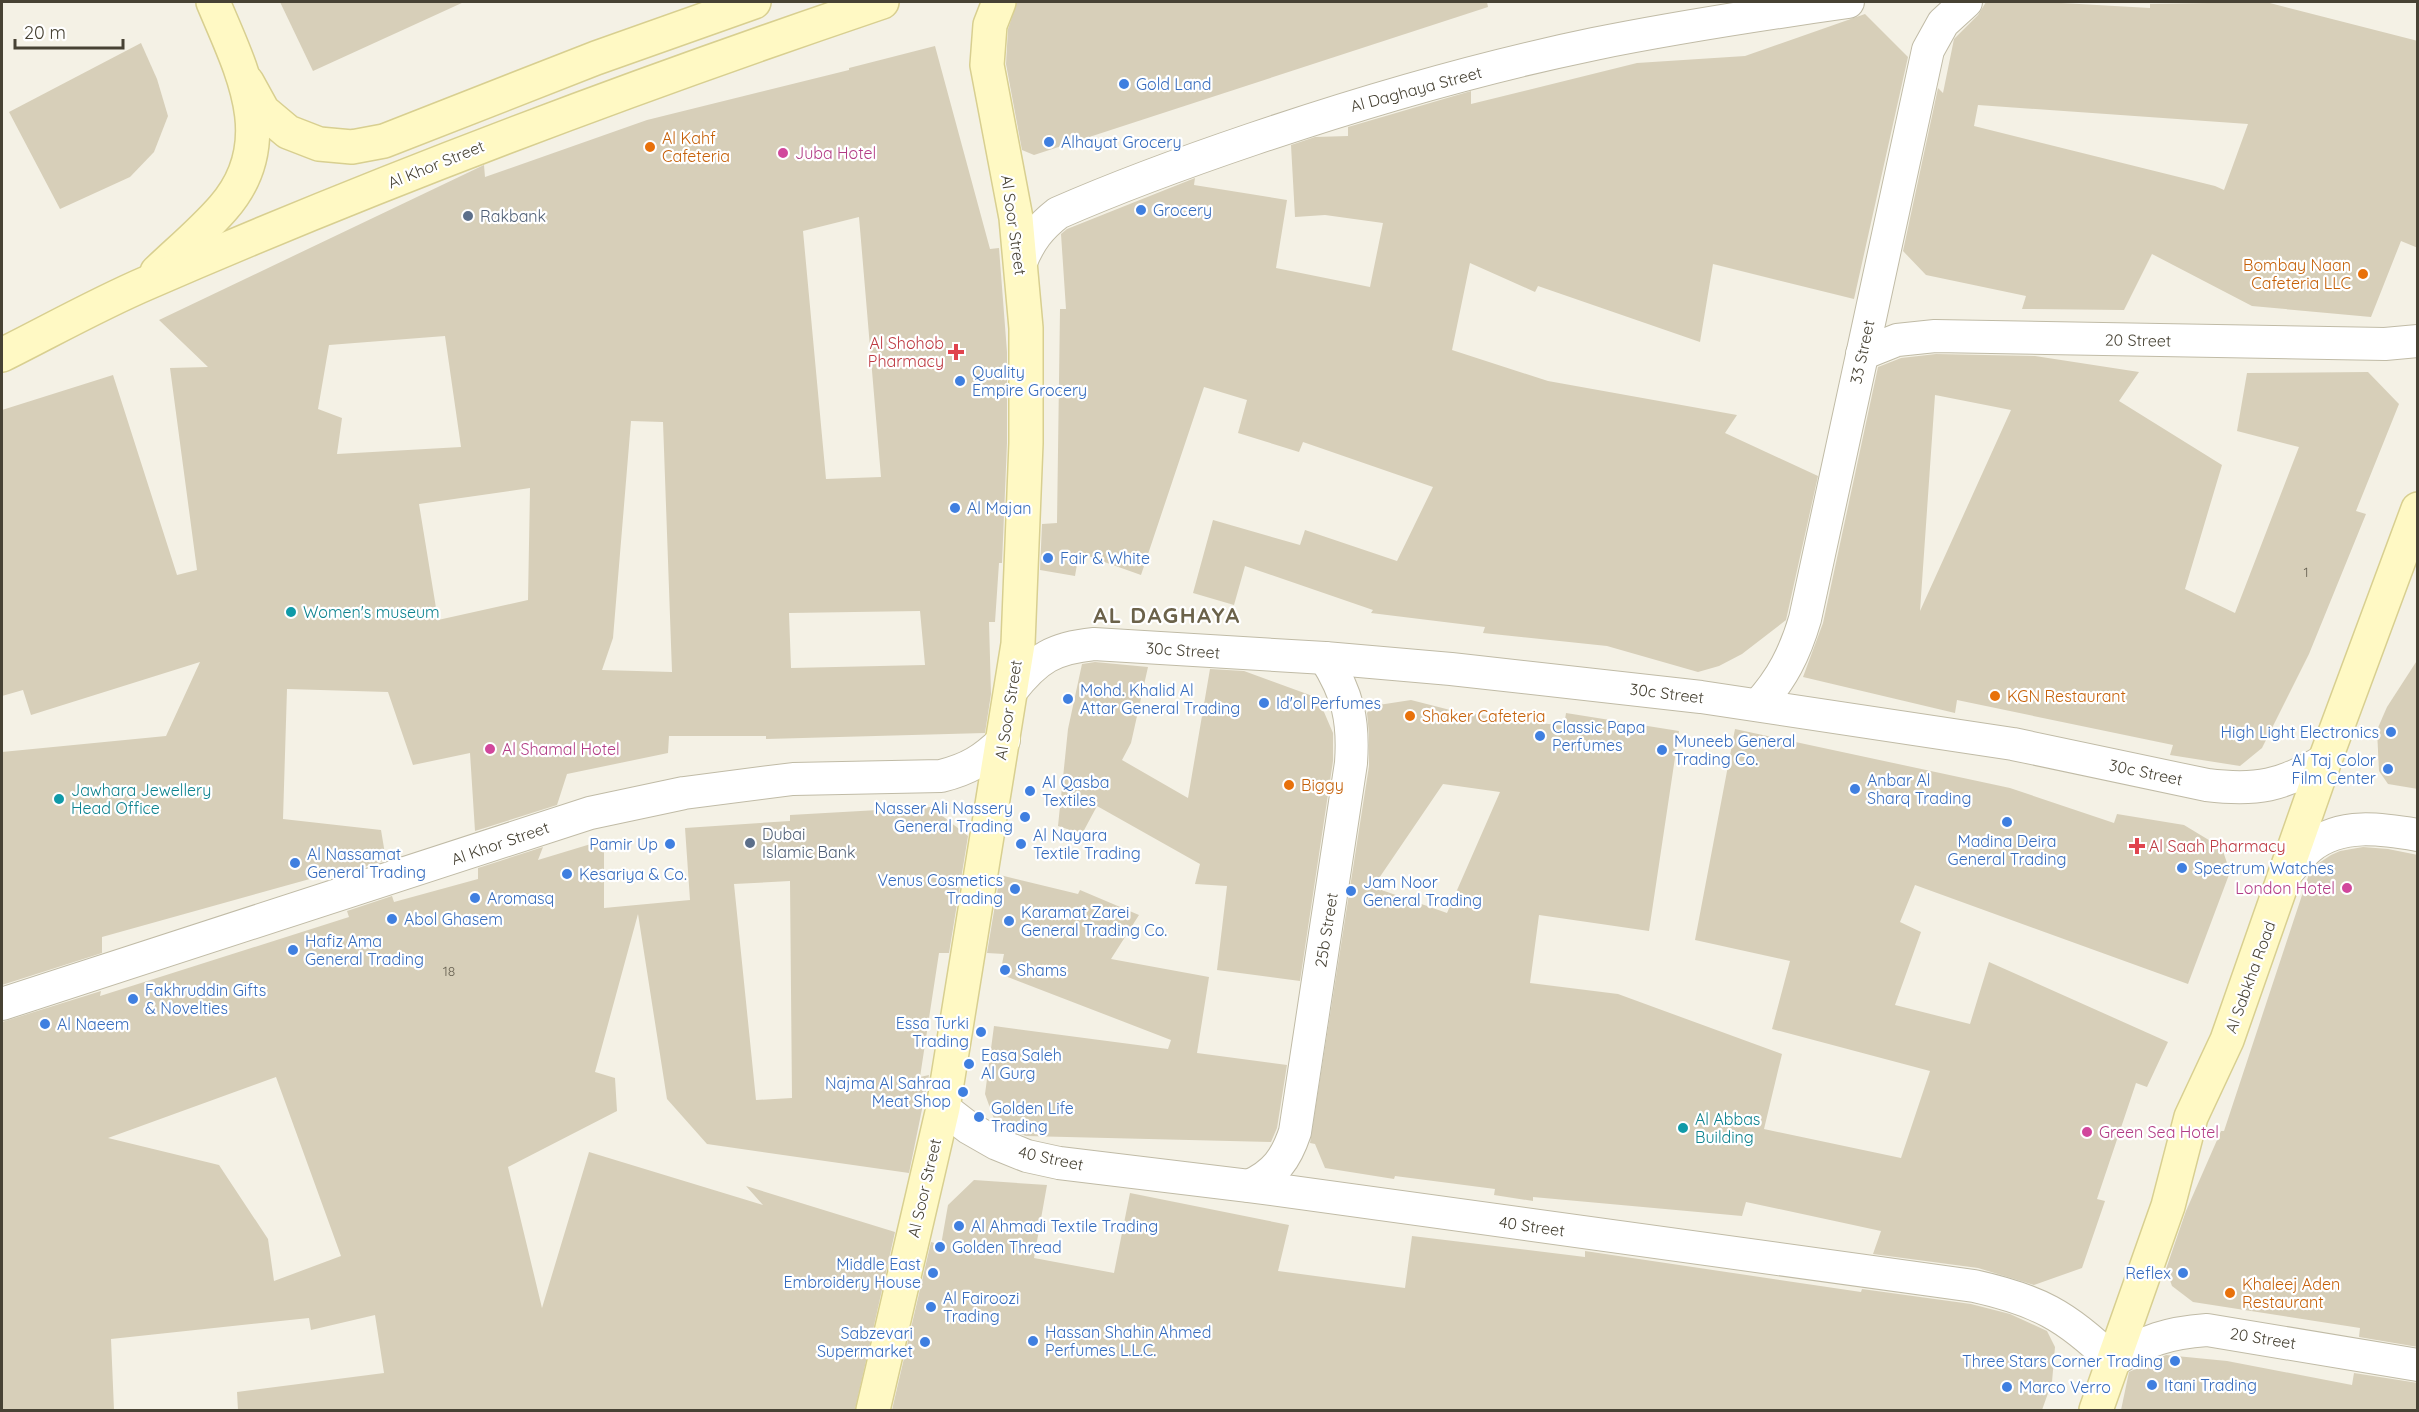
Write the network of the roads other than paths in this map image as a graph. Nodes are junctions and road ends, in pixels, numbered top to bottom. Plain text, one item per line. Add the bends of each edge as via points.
1 (213, 2) edge
2 (754, 2) edge
3 (882, 2) edge
4 (999, 2) edge
5 (1848, 2) edge
6 (1966, 2) edge
7 (247, 82) junction
8 (1021, 262) junction
9 (145, 284) junction
10 (2418, 341) edge
11 (1862, 354) junction
12 (2, 355) edge
13 (2418, 509) edge
14 (1325, 658) junction
15 (1012, 690) junction
16 (1758, 705) junction
17 (1004, 740) junction
18 (2325, 760) junction
19 (2418, 835) edge
20 (2288, 871) junction
21 (2, 1004) edge
22 (944, 1108) junction
23 (1249, 1186) junction
24 (2113, 1361) junction
25 (2418, 1365) edge
26 (873, 1410) edge
27 (2097, 1410) edge

1 - 7 street
2 - 7 street via 384,141 352,147 319,144 288,132 263,111
3 - 9 street, Al Khor Street via 565,113
4 - 8 street, Al Soor Street via 990,25 987,65
5 - 8 street, Al Daghaya Street via 1592,45 1460,76 1331,113 1203,156 1058,213 1035,234
6 - 11 street, 33 Street via 1943,23 1928,50
7 - 9 street via 253,115 252,148 242,180 224,207
8 - 15 street, Al Soor Street via 1026,328 1026,443 1021,593
9 - 12 street, Al Khor Street
10 - 11 street, 20 Street via 2385,344 1925,336 1897,340
11 - 16 street, 33 Street via 1805,619 1788,666
13 - 18 street, Al Sabkha Road
14 - 15 street, 30c Street via 1094,644 1070,647 1047,656
14 - 16 street, 30c Street via 1576,682
14 - 23 street, 25b Street via 1340,681 1349,707 1353,735 1350,775 1295,1132 1280,1166
15 - 17 street, Al Soor Street
16 - 18 street, 30c Street via 2013,744 2238,789 2269,786 2298,776
17 - 21 street, Al Khor Street via 965,770 941,776 782,780 684,793 590,813
17 - 22 street, Al Soor Street
18 - 20 street, Al Sabkha Road
19 - 20 street via 2375,828 2341,831 2310,846
20 - 24 street, Al Sabkha Road via 2227,1040 2191,1117 2168,1206
22 - 23 street, 40 Street via 969,1128 1027,1156
22 - 26 street, Al Soor Street
23 - 24 street, 40 Street via 1974,1286 2013,1295 2050,1311 2085,1333
24 - 25 street, 20 Street via 2142,1343 2174,1333 2207,1330
24 - 27 street, Al Sabkha Road

